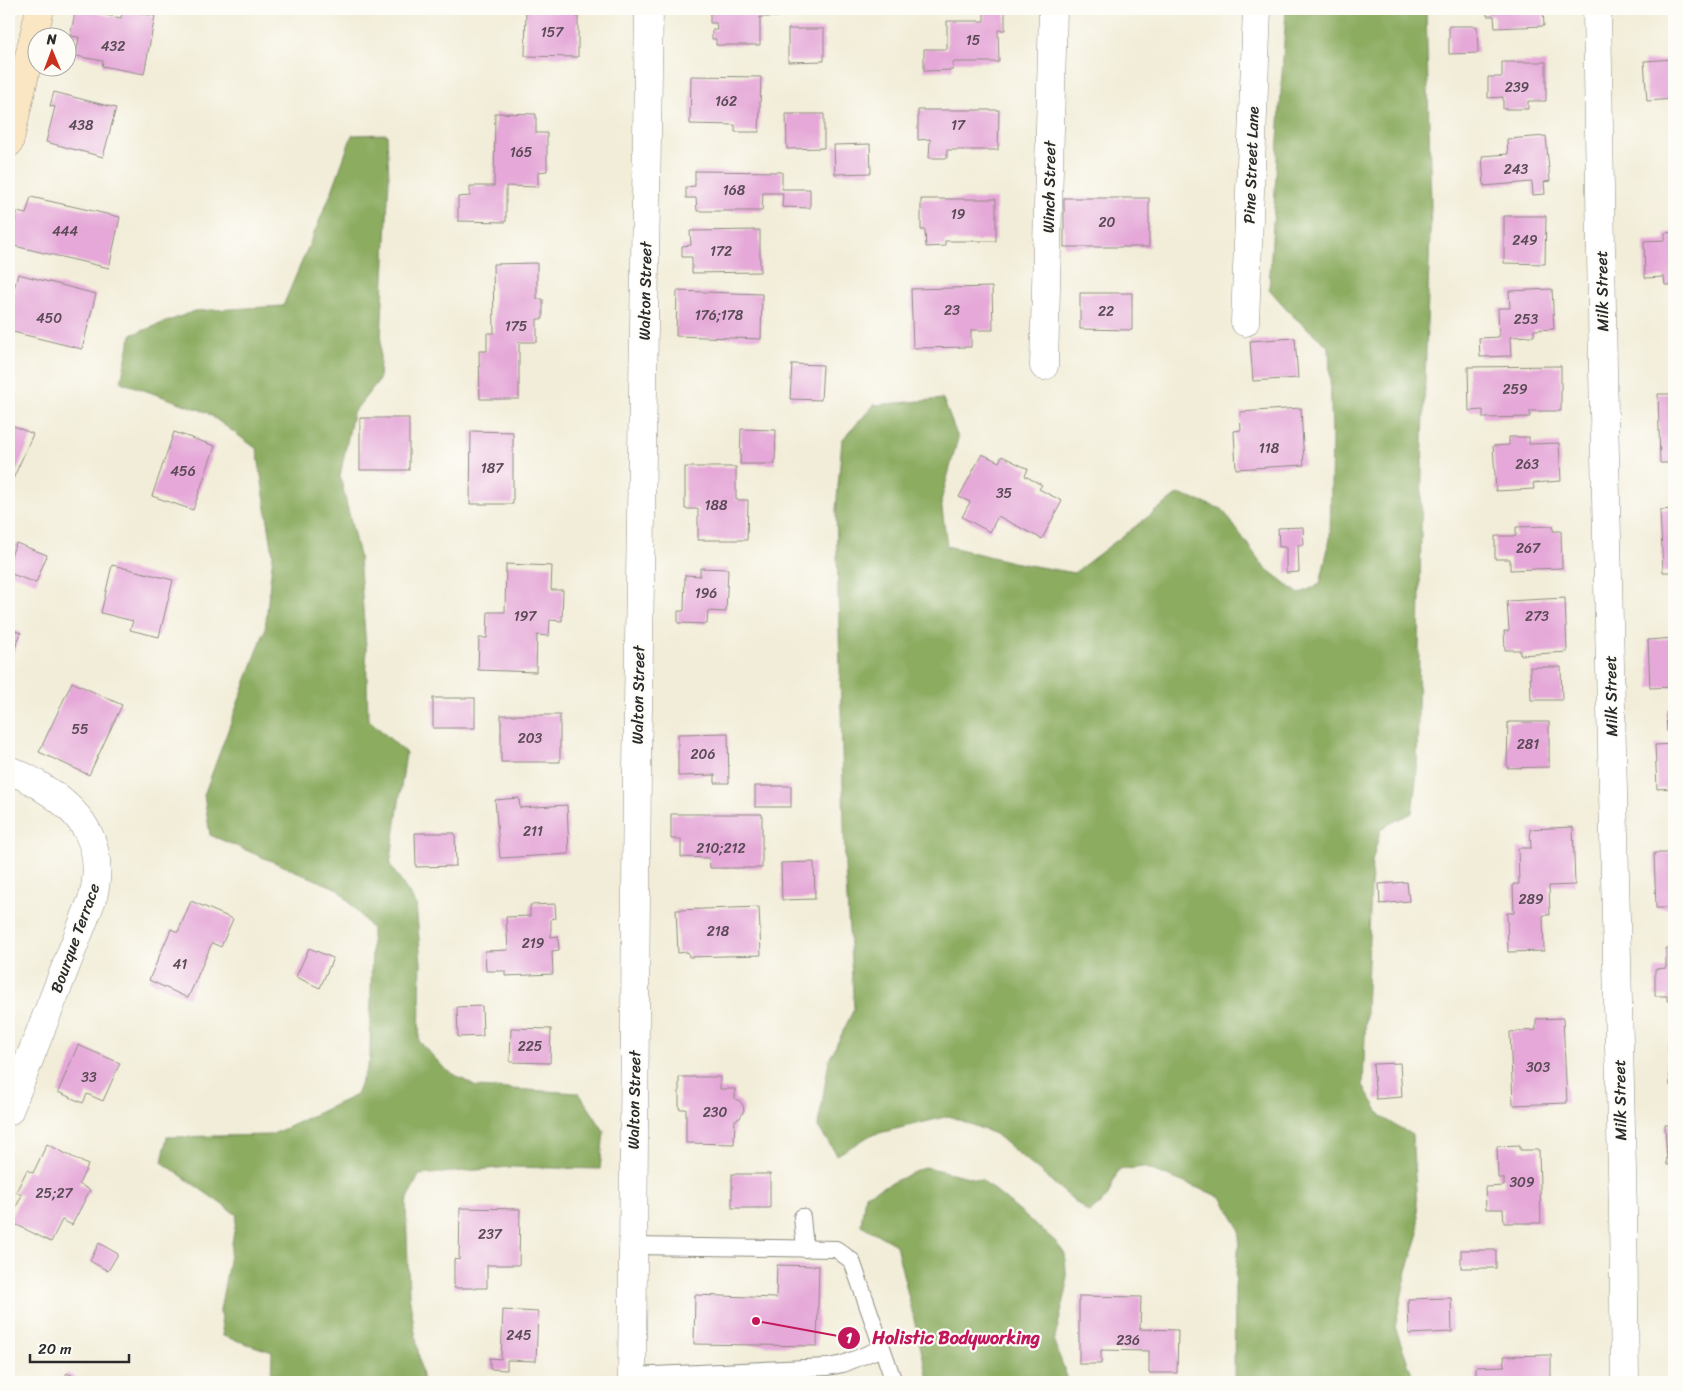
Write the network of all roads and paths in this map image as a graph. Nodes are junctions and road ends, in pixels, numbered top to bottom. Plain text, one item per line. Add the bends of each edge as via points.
1 (40, 9) edge
2 (649, 9) edge
3 (1053, 9) edge
4 (1257, 9) edge
5 (1597, 9) edge
6 (9, 143) edge
7 (1245, 322) dead end
8 (1044, 366) dead end
9 (9, 770) edge
10 (9, 1110) edge
11 (802, 1217) dead end
12 (632, 1246) junction
13 (805, 1249) junction
14 (882, 1348) junction
15 (632, 1379) edge
16 (894, 1382) edge
17 (1624, 1382) edge

1 - 6 main road
2 - 12 street, Walton Street
3 - 8 street, Winch Street
4 - 7 street, Pine Street Lane
5 - 17 street, Milk Street
9 - 10 street, Bourque Terrace via 56,796 85,825 97,860 97,880 93,898
11 - 13 lane
12 - 13 lane
12 - 15 street, Walton Street
13 - 14 lane via 836,1249 852,1261
14 - 15 lane via 828,1367
14 - 16 lane

